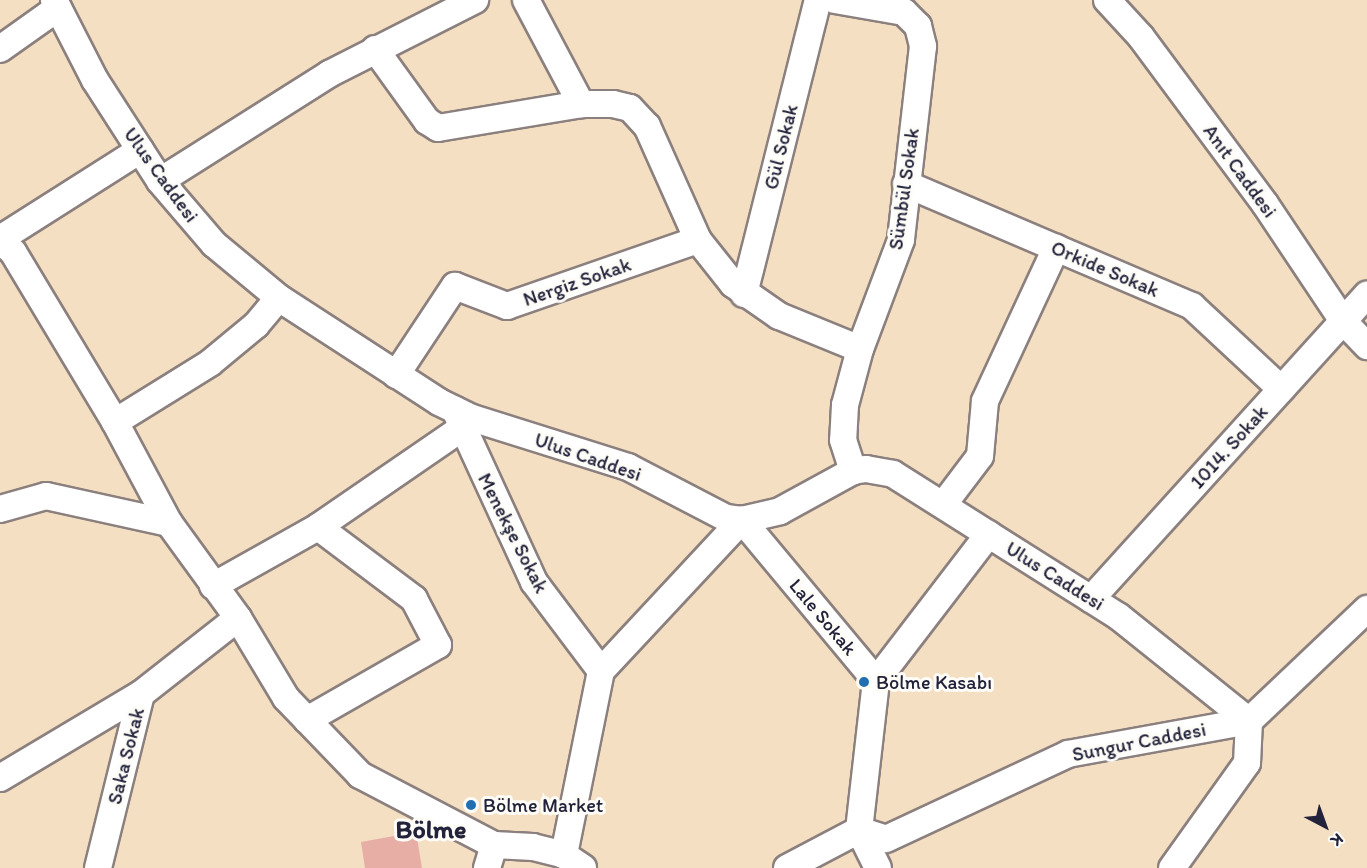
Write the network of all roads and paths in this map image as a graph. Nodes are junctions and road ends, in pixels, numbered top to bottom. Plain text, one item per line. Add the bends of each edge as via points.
1 (475, 0) edge
2 (526, 0) edge
3 (818, 0) edge
4 (835, 0) edge
5 (1107, 0) edge
6 (56, 4) edge
7 (0, 49) edge
8 (375, 49) junction
9 (581, 104) junction
10 (140, 150) junction
11 (160, 181) junction
12 (906, 184) junction
13 (0, 239) edge
14 (698, 240) junction
15 (1056, 248) junction
16 (744, 294) junction
17 (1367, 295) edge
18 (279, 298) junction
19 (1343, 321) junction
20 (1367, 346) edge
21 (860, 349) junction
22 (396, 375) junction
23 (1281, 389) junction
24 (458, 419) junction
25 (115, 422) junction
26 (853, 471) junction
27 (943, 505) junction
28 (0, 509) edge
29 (742, 520) junction
30 (169, 523) junction
31 (318, 527) junction
32 (988, 534) junction
33 (213, 586) junction
34 (1091, 599) junction
35 (1367, 609) edge
36 (238, 618) junction
37 (601, 671) junction
38 (876, 681) junction
39 (141, 694) junction
40 (307, 720) junction
41 (1249, 721) junction
42 (0, 778) edge
43 (859, 830) junction
44 (490, 857) edge
45 (574, 862) edge
46 (98, 868) edge
47 (787, 868) edge
48 (878, 868) edge
49 (1172, 868) edge

1 - 8 street
2 - 9 street
3 - 16 street, Gül Sokak
4 - 12 street, Sümbül Sokak via 904,12 923,36
5 - 19 street, Anıt Caddesi via 1141,37 1266,204
6 - 7 street
6 - 10 street, Ulus Caddesi via 95,81
8 - 9 street via 426,121 438,128
8 - 11 street via 283,101
9 - 14 street via 622,105 642,119
10 - 11 street, Ulus Caddesi
10 - 13 street
11 - 18 street, Ulus Caddesi via 214,244
12 - 15 street, Orkide Sokak
12 - 21 street, Sümbül Sokak via 901,240
13 - 25 street via 13,252
14 - 16 street
14 - 22 street, Nergiz Sokak via 507,306 455,286
15 - 23 street, Orkide Sokak via 1192,306
15 - 27 street via 986,401 980,456
16 - 21 street via 779,316
17 - 19 street, 1014. Sokak
18 - 22 street, Ulus Caddesi
18 - 25 street via 256,324 210,363
19 - 20 street, Anıt Caddesi
19 - 23 street, 1014. Sokak
21 - 26 street, Sümbül Sokak via 843,418 845,450
22 - 24 street, Ulus Caddesi
23 - 34 street, 1014. Sokak
24 - 29 street, Ulus Caddesi via 609,460 726,518
24 - 31 street
24 - 37 street, Menekşe Sokak via 534,582
25 - 30 street
26 - 27 street, Ulus Caddesi via 893,474
26 - 29 street via 797,503
27 - 32 street, Ulus Caddesi
28 - 30 street via 45,496
29 - 37 street
29 - 38 street, Lale Sokak
30 - 33 street
31 - 33 street
31 - 40 street via 414,599 438,645
32 - 34 street, Ulus Caddesi
32 - 38 street
33 - 36 street
34 - 41 street, Ulus Caddesi
35 - 41 street
36 - 39 street, Saka Sokak
36 - 40 street via 286,698
37 - 45 street
38 - 43 street
39 - 42 street
39 - 46 street, Saka Sokak
40 - 44 street via 360,775
41 - 43 street, Sungur Caddesi via 1068,754 886,839
41 - 49 street via 1247,763
43 - 47 street
43 - 48 street
44 - 45 street via 533,848

